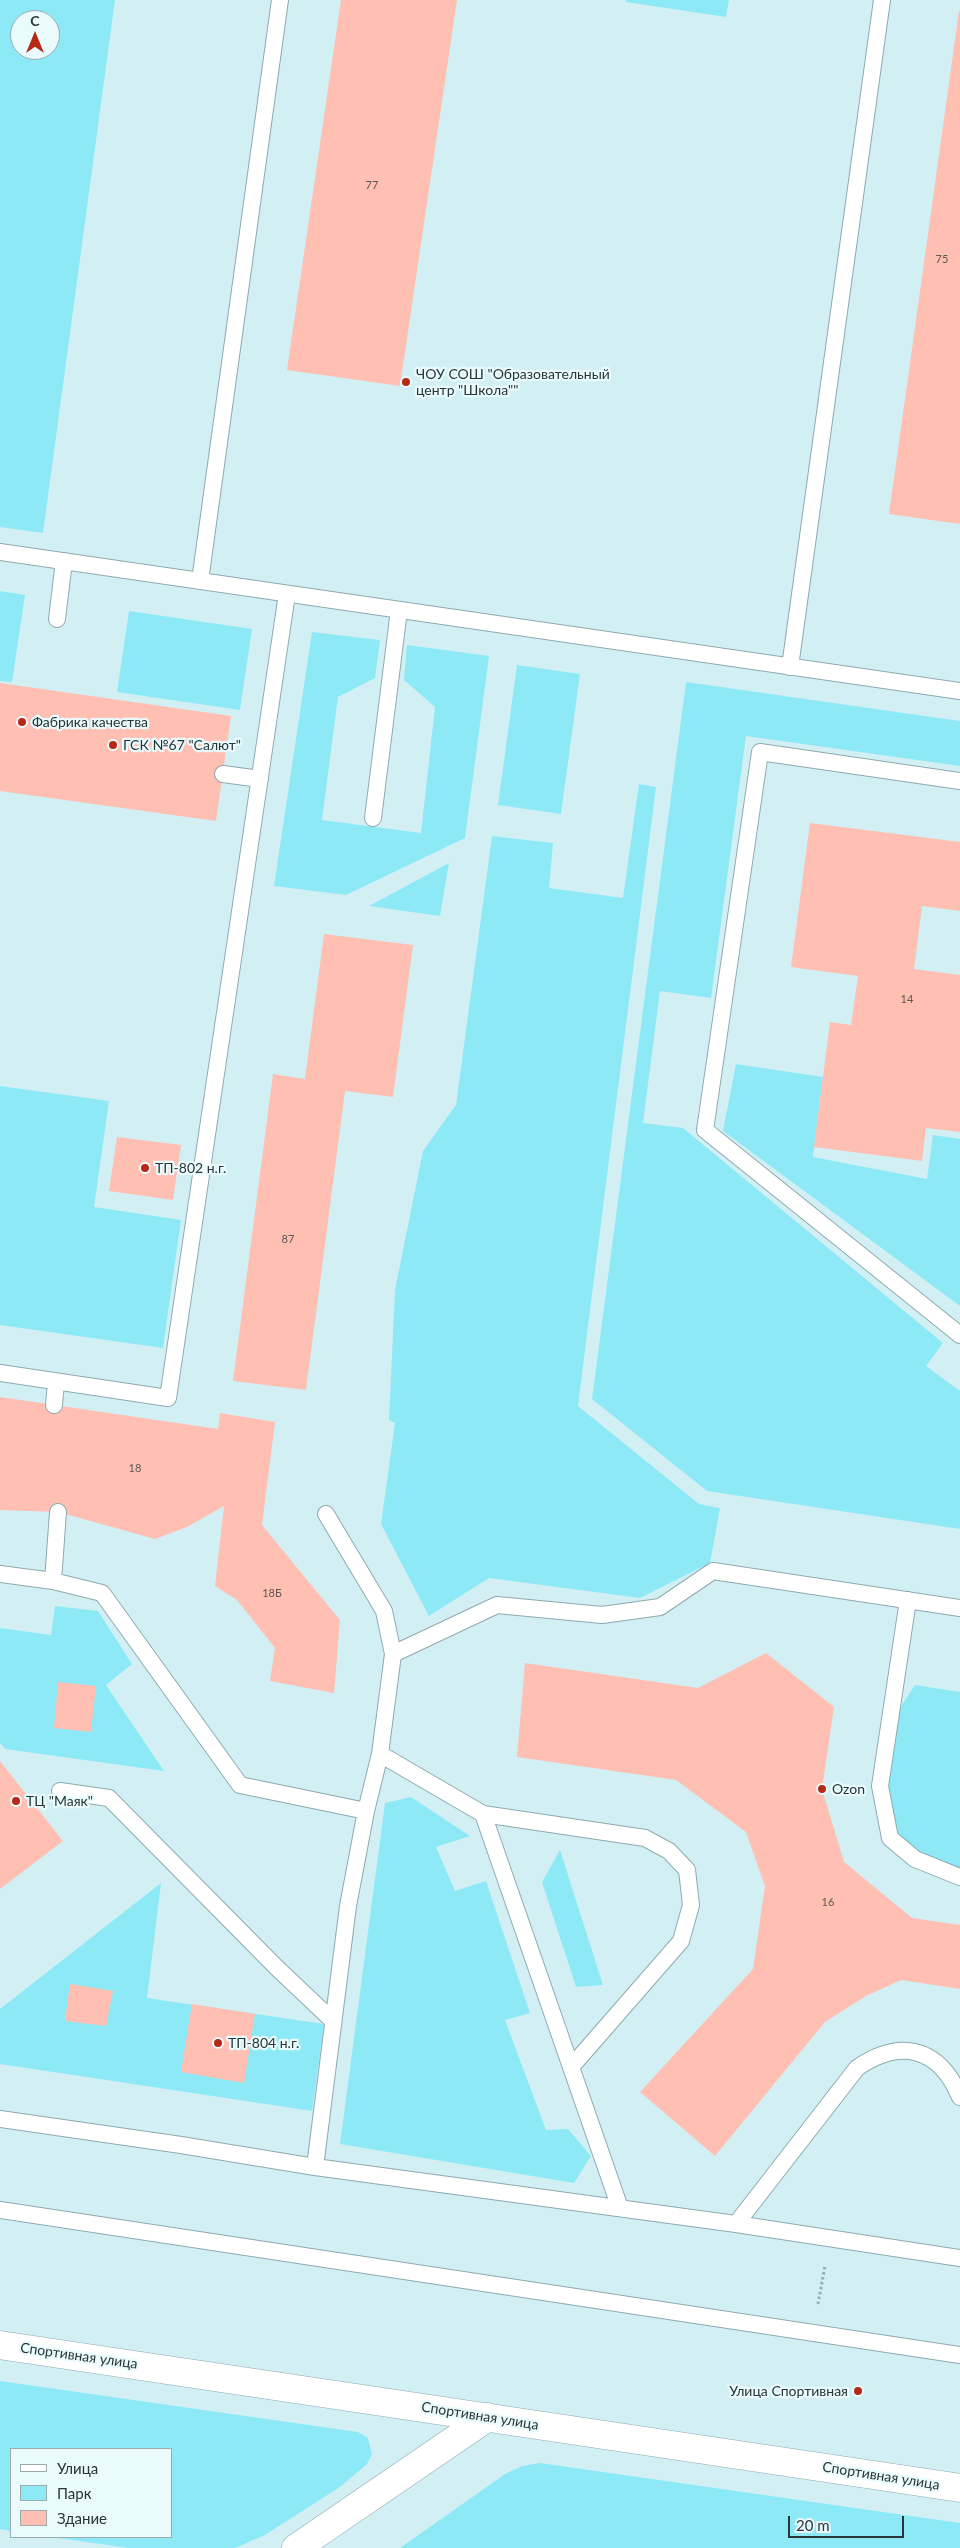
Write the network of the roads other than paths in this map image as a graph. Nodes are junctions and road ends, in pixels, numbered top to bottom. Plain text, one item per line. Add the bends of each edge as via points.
1 (280, 0) edge
2 (882, 0) edge
3 (0, 552) edge
4 (64, 561) junction
5 (200, 581) junction
6 (287, 594) junction
7 (399, 610) junction
8 (57, 619) dead end
9 (790, 667) junction
10 (960, 691) edge
11 (222, 774) dead end
12 (260, 779) junction
13 (960, 781) edge
14 (373, 818) dead end
15 (960, 1335) edge
16 (0, 1373) edge
17 (56, 1382) junction
18 (54, 1406) dead end
19 (58, 1512) dead end
20 (326, 1514) dead end
21 (0, 1574) edge
22 (53, 1581) junction
23 (908, 1600) junction
24 (960, 1608) edge
25 (393, 1654) junction
26 (380, 1754) junction
27 (60, 1791) dead end
28 (366, 1811) junction
29 (483, 1814) junction
30 (960, 1877) edge
31 (332, 2020) junction
32 (572, 2066) junction
33 (960, 2096) edge
34 (0, 2119) edge
35 (315, 2167) junction
36 (620, 2208) junction
37 (0, 2210) edge
38 (736, 2224) junction
39 (960, 2258) edge
40 (0, 2345) edge
41 (960, 2355) edge
42 (488, 2417) junction
43 (960, 2488) edge
44 (296, 2548) edge

1 - 5 lane
2 - 9 lane
3 - 4 lane
4 - 5 lane
4 - 8 lane
5 - 6 lane
6 - 7 lane
6 - 12 lane
7 - 9 lane
7 - 14 lane
9 - 10 lane
11 - 12 lane
12 - 17 lane via 168,1398
13 - 15 lane via 760,752 705,1130
16 - 17 lane
17 - 18 lane
19 - 22 lane
20 - 25 lane via 384,1611
21 - 22 lane
22 - 28 lane via 102,1593 240,1785
23 - 24 lane
23 - 25 lane via 713,1571 660,1608 602,1615 497,1605
23 - 30 lane via 880,1786 890,1838 915,1859
25 - 26 lane
26 - 28 lane
26 - 29 lane
27 - 31 lane via 109,1798
28 - 31 lane via 348,1906
29 - 32 lane
29 - 32 lane via 645,1838 669,1851 687,1870 691,1905 681,1941
31 - 35 lane
32 - 36 lane
33 - 38 lane via 953,2081 924,2053 907,2049 867,2061 857,2068
34 - 35 lane
35 - 36 lane
36 - 38 lane
37 - 41 lane
38 - 39 lane
40 - 42 main road, Спортивная улица
42 - 43 main road, Спортивная улица
42 - 44 main road

